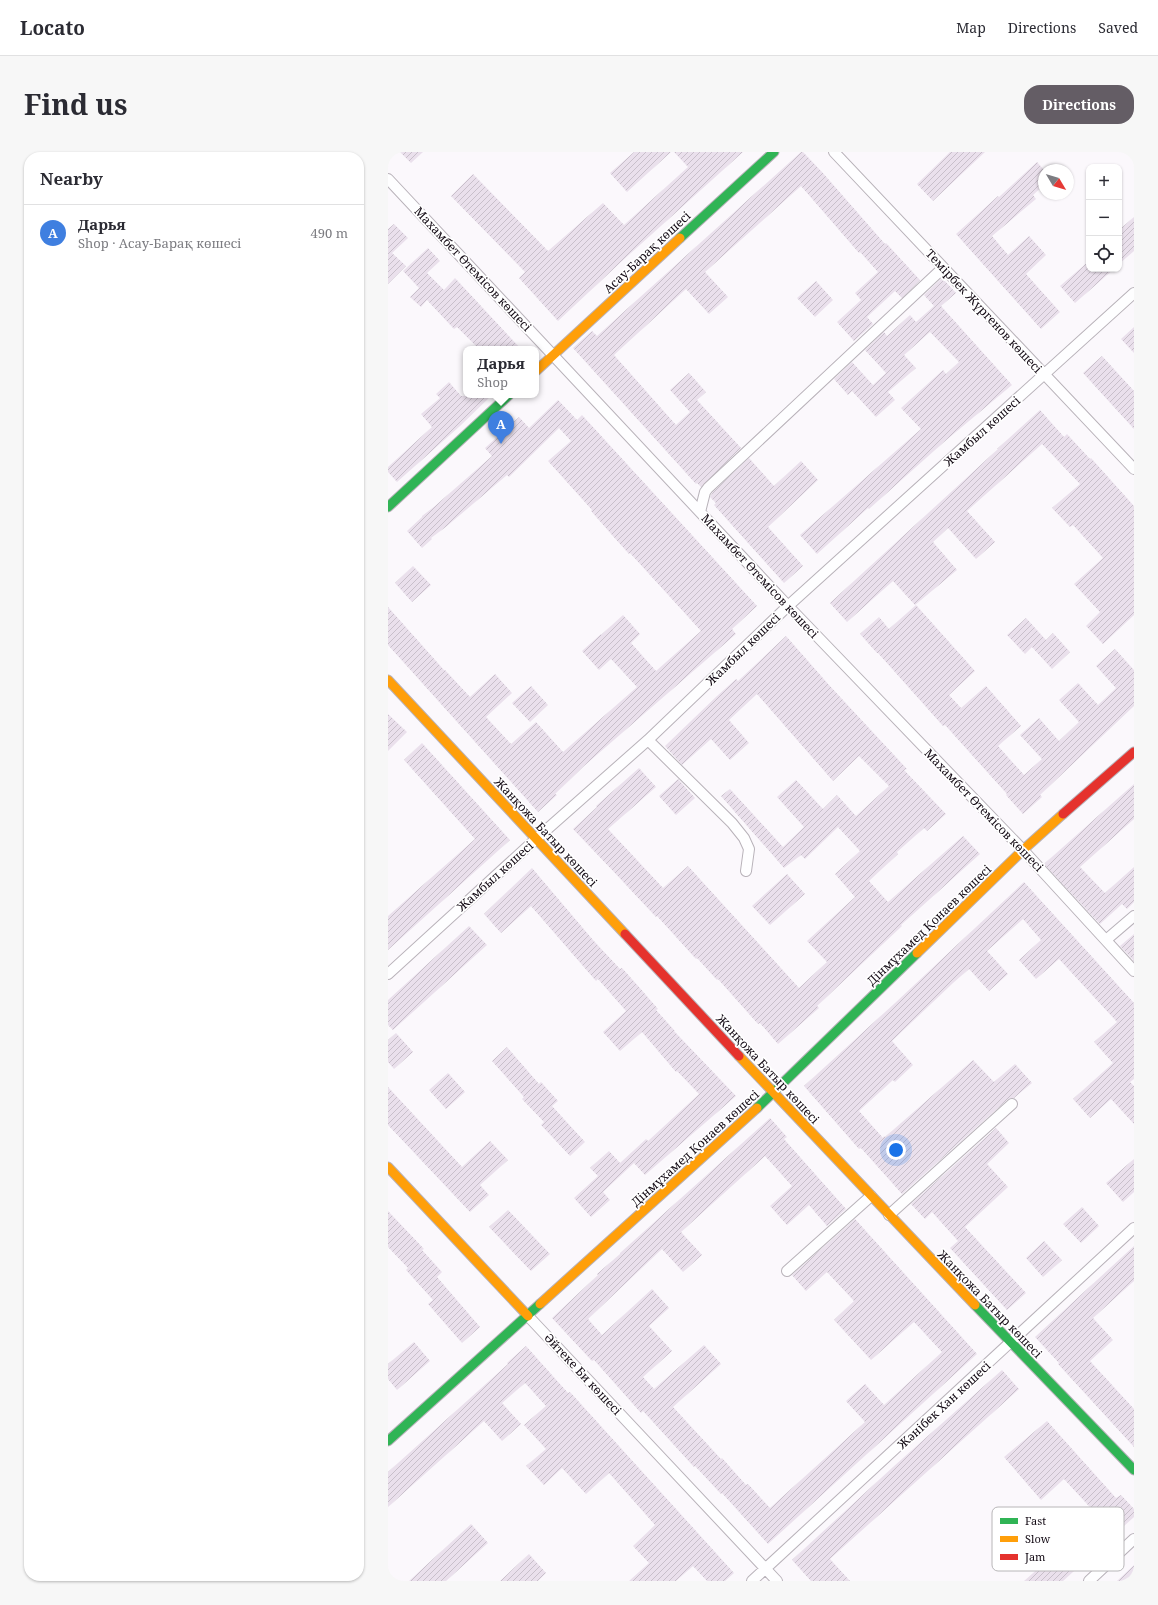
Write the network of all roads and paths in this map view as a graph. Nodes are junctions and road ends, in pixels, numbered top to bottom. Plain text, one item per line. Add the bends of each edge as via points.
1 (774, 152) edge
2 (834, 152) edge
3 (388, 179) edge
4 (942, 268) junction
5 (1134, 293) edge
6 (553, 355) junction
7 (539, 368) edge
8 (1044, 375) junction
9 (506, 398) edge
10 (1134, 469) edge
11 (388, 506) edge
12 (700, 512) junction
13 (788, 606) junction
14 (388, 680) edge
15 (648, 740) junction
16 (1134, 752) edge
17 (536, 839) junction
18 (1023, 850) junction
19 (746, 871) dead end
20 (1134, 916) edge
21 (1106, 940) junction
22 (1134, 971) edge
23 (388, 974) edge
24 (774, 1093) junction
25 (1012, 1104) dead end
26 (388, 1168) edge
27 (871, 1196) junction
28 (889, 1215) junction
29 (1134, 1228) edge
30 (787, 1271) dead end
31 (528, 1316) junction
32 (1011, 1343) junction
33 (388, 1441) edge
34 (1134, 1470) edge
35 (1134, 1539) edge
36 (1124, 1548) edge
37 (766, 1569) junction
38 (1100, 1571) edge
39 (752, 1581) edge
40 (777, 1581) edge
41 (1089, 1581) edge

1 - 6 street, Асау-Барақ көшесі
2 - 4 street, Темірбек Жүргенов көшесі
3 - 6 street, Махамбет Өтемісов көшесі
4 - 8 street, Темірбек Жүргенов көшесі
4 - 12 street via 708,488
5 - 8 street, Жамбыл көшесі
6 - 7 street, Асау-Барақ көшесі
6 - 12 street, Махамбет Өтемісов көшесі
8 - 10 street, Темірбек Жүргенов көшесі
8 - 13 street, Жамбыл көшесі
9 - 11 street
12 - 13 street, Махамбет Өтемісов көшесі
13 - 15 street, Жамбыл көшесі
13 - 18 street, Махамбет Өтемісов көшесі
14 - 17 street, Жанқожа Батыр көшесі
15 - 17 street, Жамбыл көшесі
15 - 19 street via 744,838 749,849
16 - 18 street, Дінмұхамед Қонаев көшесі
17 - 23 street, Жамбыл көшесі
17 - 24 street, Жанқожа Батыр көшесі
18 - 21 street, Махамбет Өтемісов көшесі
18 - 24 street, Дінмұхамед Қонаев көшесі
20 - 21 street
21 - 22 street, Махамбет Өтемісов көшесі
24 - 27 street, Жанқожа Батыр көшесі
24 - 31 street, Дінмұхамед Қонаев көшесі
25 - 28 street
26 - 31 street, Әйтеке Би көшесі
27 - 28 street, Жанқожа Батыр көшесі
27 - 30 street
28 - 32 street, Жанқожа Батыр көшесі
29 - 32 street, Жәнібек Хан көшесі
31 - 33 street, Дінмұхамед Қонаев көшесі
31 - 37 street, Әйтеке Би көшесі
32 - 34 street, Жанқожа Батыр көшесі
32 - 37 street, Жәнібек Хан көшесі
35 - 36 street
37 - 39 street, Жәнібек Хан көшесі
37 - 40 street, Әйтеке Би көшесі
38 - 41 street

